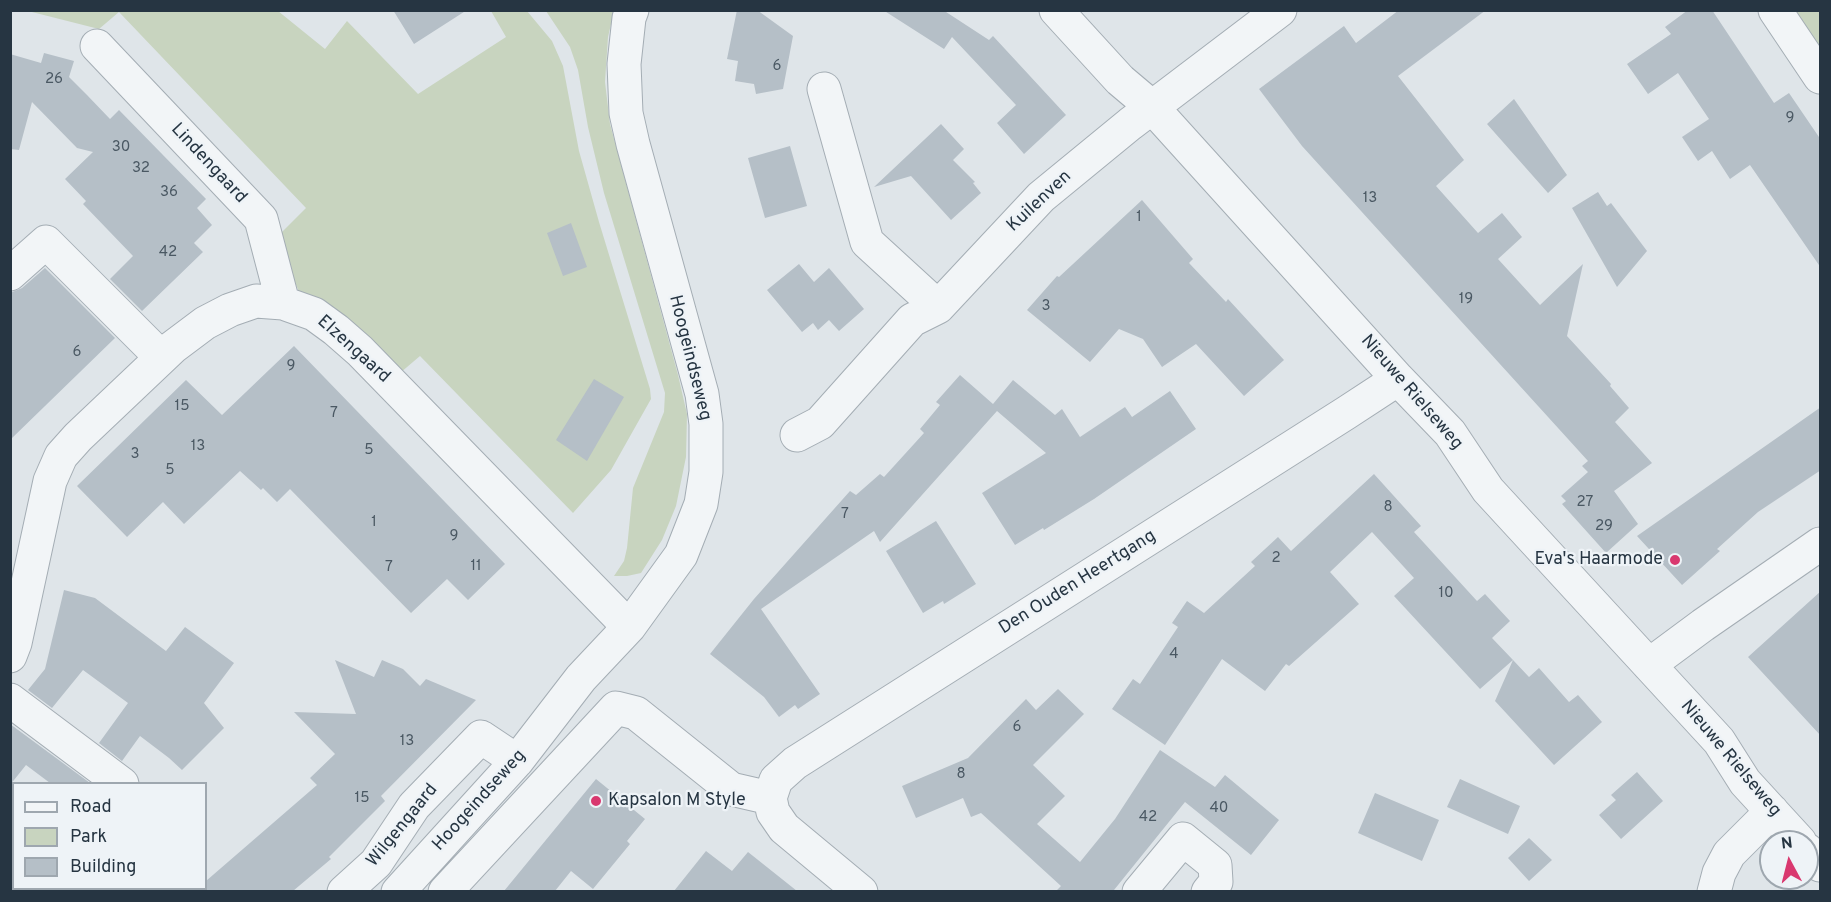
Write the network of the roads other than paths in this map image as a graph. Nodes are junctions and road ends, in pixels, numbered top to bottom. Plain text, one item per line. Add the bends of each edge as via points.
1 (632, 10) edge
2 (1056, 10) edge
3 (1280, 10) edge
4 (1775, 10) edge
5 (97, 46) dead end
6 (1821, 77) edge
7 (824, 88) dead end
8 (1152, 107) junction
9 (10, 274) edge
10 (283, 303) junction
11 (938, 308) junction
12 (161, 357) junction
13 (1398, 379) junction
14 (797, 435) dead end
15 (1821, 544) edge
16 (629, 627) junction
17 (10, 656) edge
18 (1649, 665) junction
19 (10, 700) edge
20 (517, 761) junction
21 (121, 782) edge
22 (770, 798) junction
23 (1772, 811) junction
24 (1789, 830) edge
25 (344, 891) edge
26 (398, 891) edge
27 (445, 891) edge
28 (861, 891) edge
29 (1139, 891) edge
30 (1208, 891) edge
31 (1714, 891) edge

1 - 16 street, Hoogeindseweg via 624,64 626,113 702,394 706,472 701,504 681,555
2 - 8 street, Nieuwe Rielseweg via 1120,80
3 - 8 street, Kuilenven
4 - 6 street
5 - 10 street, Lindengaard via 261,219
7 - 11 street via 867,242
8 - 11 street, Kuilenven via 1041,197
8 - 13 street, Nieuwe Rielseweg
9 - 12 street via 46,242
10 - 12 street, Elzengaard via 256,301 230,310 205,323
10 - 16 street, Elzengaard via 315,314 360,351
11 - 14 street, Kuilenven via 912,320 820,423
12 - 17 street, Elzengaard via 61,456 50,481
13 - 18 street, Nieuwe Rielseweg via 1450,433 1488,490
13 - 22 street, Den Ouden Heertgang via 795,764 776,780
15 - 18 street
16 - 20 street, Hoogeindseweg via 581,678
18 - 23 street, Nieuwe Rielseweg via 1719,741 1746,782
19 - 21 street
20 - 25 street, Wilgengaard via 480,738 414,806 376,863
20 - 26 street, Hoogeindseweg
22 - 27 street, Hoogeindseweg via 731,789 636,713 616,708
22 - 28 street via 773,812 784,828
23 - 24 street, Nieuwe Rielseweg
23 - 31 street via 1730,854
29 - 30 street via 1183,839 1215,865 1216,882

